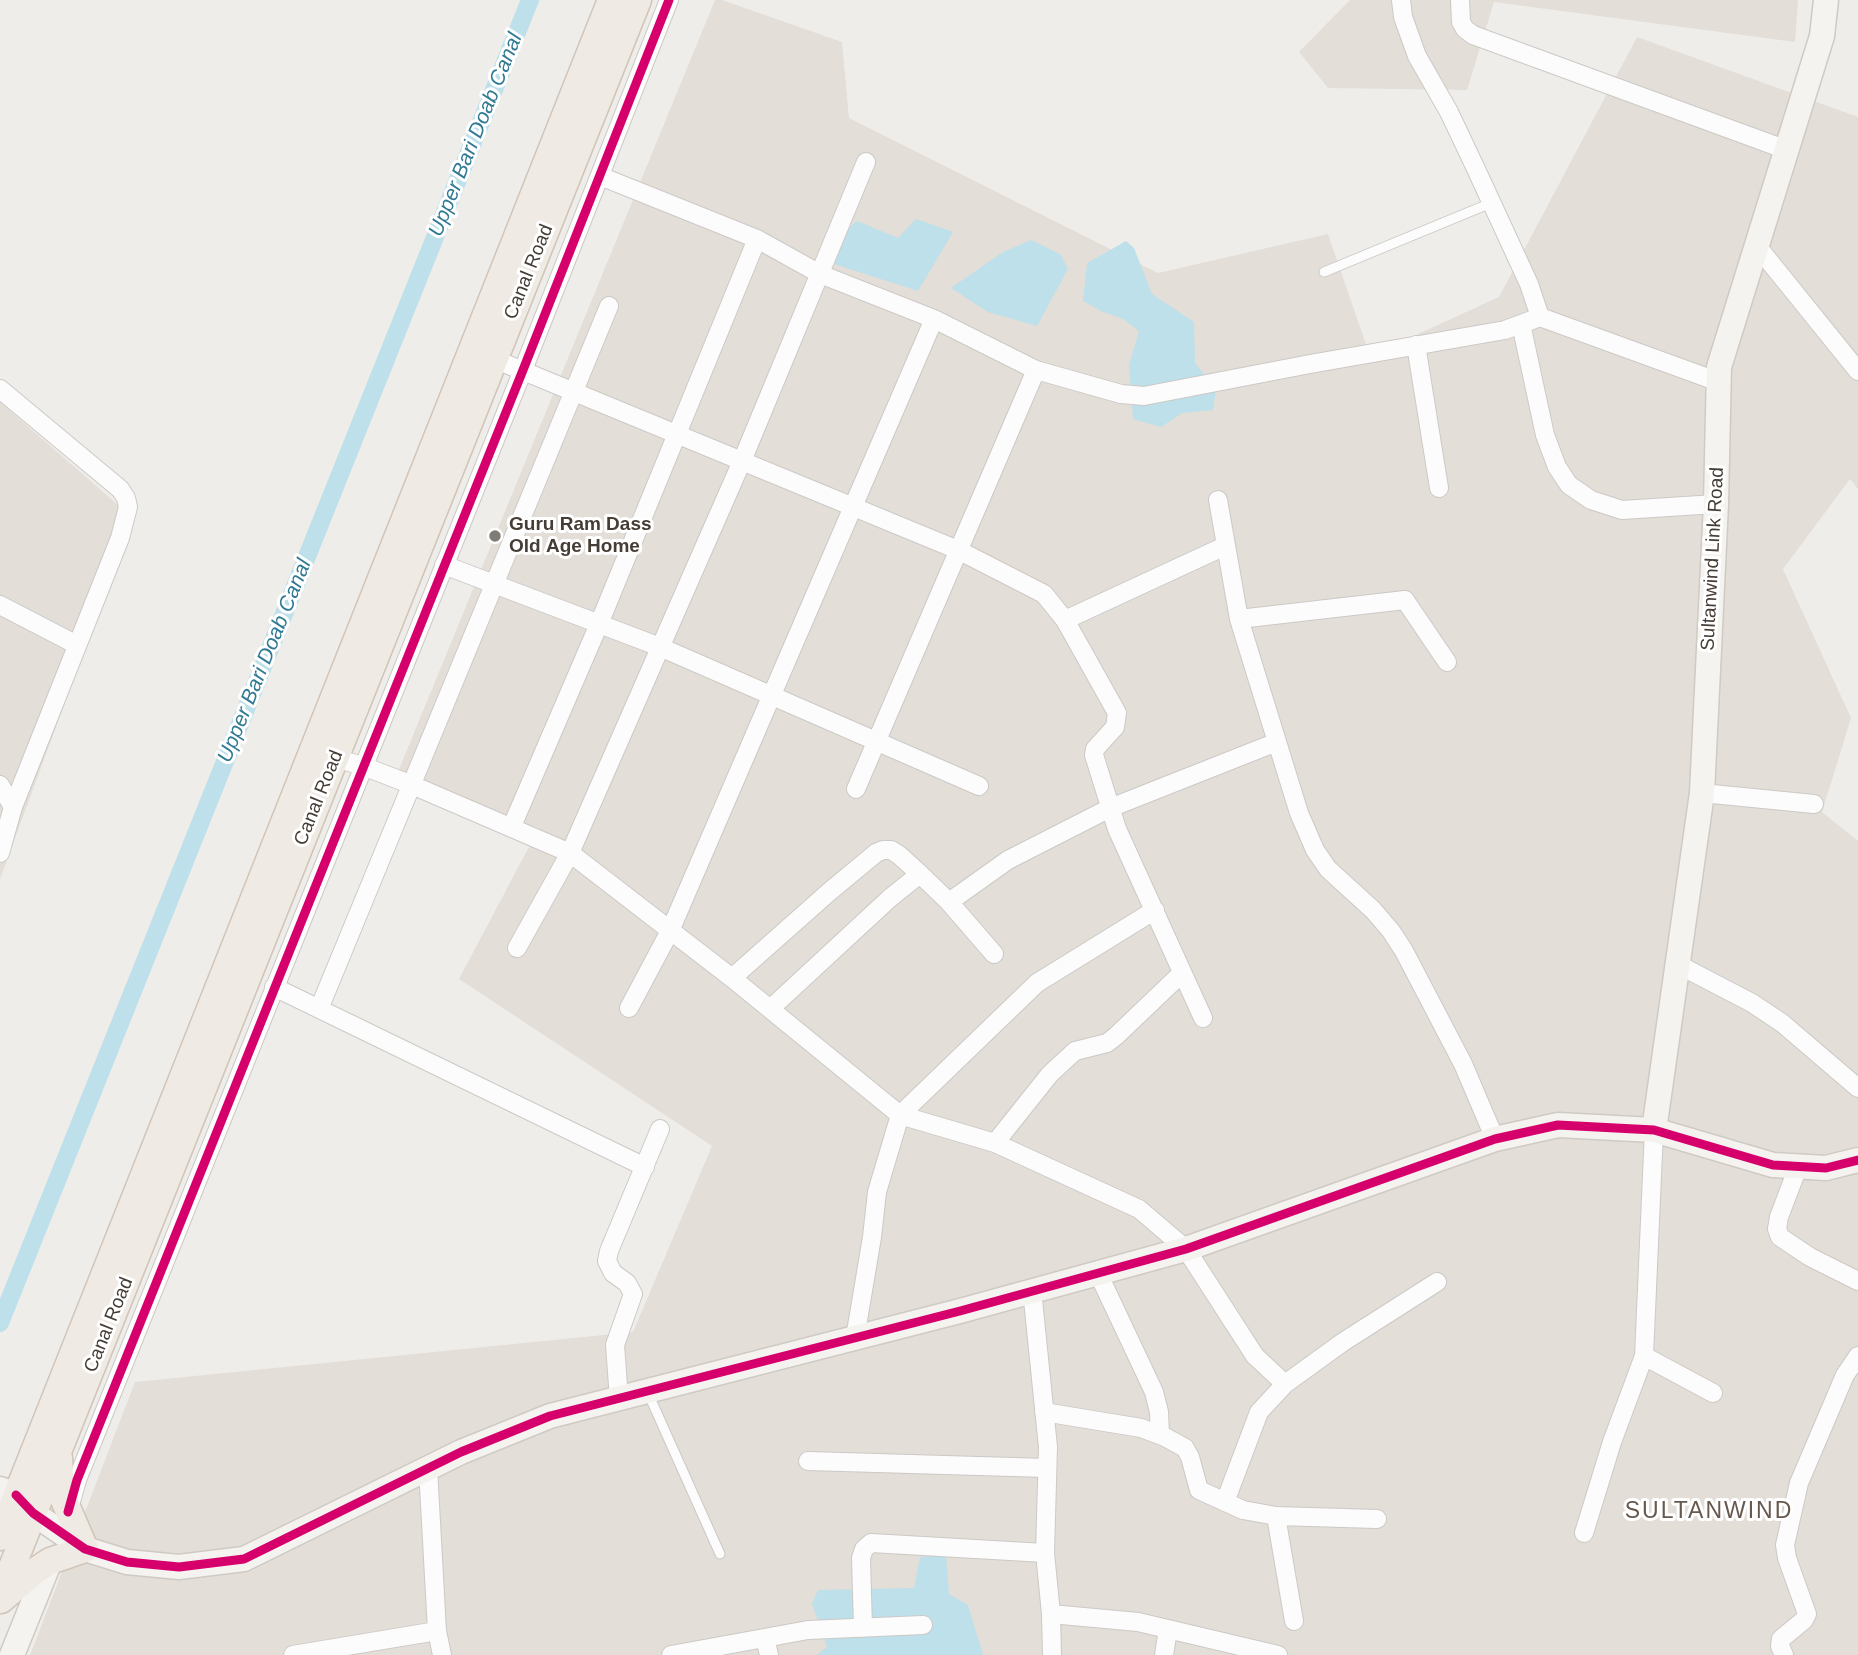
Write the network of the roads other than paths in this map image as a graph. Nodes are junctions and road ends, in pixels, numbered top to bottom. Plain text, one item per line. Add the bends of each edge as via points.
1 (611, 0) edge
2 (638, 0) edge
3 (669, 0) edge
4 (1401, 0) edge
5 (1460, 0) edge
6 (1826, 0) edge
7 (1787, 150) junction
8 (866, 162) dead end
9 (600, 176) junction
10 (1491, 202) junction
11 (757, 239) junction
12 (1757, 246) junction
13 (1324, 272) dead end
14 (820, 274) junction
15 (609, 306) dead end
16 (1540, 317) junction
17 (934, 319) junction
18 (1521, 324) junction
19 (1416, 345) junction
20 (494, 359) junction
21 (523, 370) junction
22 (1036, 370) junction
23 (1858, 371) edge
24 (1719, 382) junction
25 (0, 389) edge
26 (574, 391) junction
27 (678, 434) junction
28 (742, 460) junction
29 (1439, 488) dead end
30 (1218, 500) dead end
31 (1716, 504) junction
32 (853, 507) junction
33 (1225, 546) junction
34 (958, 550) junction
35 (444, 565) junction
36 (493, 584) junction
37 (0, 605) edge
38 (1239, 619) junction
39 (1065, 620) junction
40 (599, 624) junction
41 (78, 645) junction
42 (660, 647) junction
43 (1447, 662) dead end
44 (771, 697) junction
45 (876, 742) junction
46 (1277, 742) junction
47 (335, 758) junction
48 (363, 766) junction
49 (0, 785) edge
50 (412, 785) junction
51 (979, 786) dead end
52 (856, 789) dead end
53 (1702, 793) junction
54 (1814, 804) dead end
55 (13, 807) junction
56 (1110, 808) junction
57 (512, 827) junction
58 (0, 852) edge
59 (570, 853) junction
60 (920, 874) junction
61 (950, 902) junction
62 (1155, 910) junction
63 (670, 931) junction
64 (517, 948) dead end
65 (994, 954) dead end
66 (1677, 964) junction
67 (1182, 973) junction
68 (732, 978) junction
69 (274, 987) junction
70 (629, 1008) dead end
71 (319, 1009) junction
72 (770, 1009) junction
73 (1203, 1017) dead end
74 (1858, 1088) edge
75 (900, 1115) junction
76 (660, 1129) dead end
77 (1654, 1130) junction
78 (1495, 1139) junction
79 (995, 1143) junction
80 (1858, 1160) edge
81 (645, 1167) junction
82 (1798, 1167) junction
83 (1186, 1249) junction
84 (1098, 1273) junction
85 (1858, 1281) edge
86 (1437, 1282) dead end
87 (1032, 1290) junction
88 (855, 1338) junction
89 (1644, 1356) junction
90 (1858, 1356) edge
91 (1285, 1384) junction
92 (648, 1391) junction
93 (1713, 1393) dead end
94 (619, 1399) junction
95 (1044, 1412) junction
96 (1160, 1435) junction
97 (60, 1447) junction
98 (808, 1461) dead end
99 (428, 1468) junction
100 (1047, 1468) junction
101 (17, 1499) edge
102 (1225, 1502) junction
103 (68, 1512) junction
104 (1276, 1516) junction
105 (1377, 1519) dead end
106 (1584, 1533) dead end
107 (0, 1537) edge
108 (85, 1549) junction
109 (1045, 1553) junction
110 (720, 1554) dead end
111 (50, 1562) junction
112 (0, 1599) edge
113 (1051, 1614) junction
114 (1294, 1621) dead end
115 (923, 1625) dead end
116 (863, 1628) junction
117 (1168, 1630) junction
118 (438, 1631) junction
119 (767, 1646) edge
120 (12, 1655) edge
121 (293, 1655) edge
122 (442, 1655) edge
123 (671, 1655) edge
124 (1052, 1655) edge
125 (1164, 1655) edge
126 (1278, 1655) edge
127 (1784, 1655) edge

1 - 101 main road, Canal Road
2 - 20 main road, Canal Road
3 - 9 street
4 - 10 street via 1417,57 1449,112
5 - 7 street via 1461,22 1473,35
6 - 7 street, Sultanwind Link Road via 1822,36
7 - 12 street, Sultanwind Link Road
8 - 14 street
9 - 11 street
9 - 21 street
10 - 13 lane
10 - 16 street
11 - 14 street
11 - 27 street
12 - 23 street
12 - 24 street, Sultanwind Link Road via 1719,368
14 - 17 street
14 - 28 street
15 - 26 street
16 - 18 street
16 - 24 street
17 - 22 street
17 - 32 street
18 - 19 street
18 - 31 street via 1545,435 1569,485 1591,500 1622,510
19 - 22 street via 1144,396
19 - 29 street
20 - 21 street
20 - 47 main road, Canal Road
21 - 26 street
21 - 35 street
22 - 34 street
24 - 31 street, Sultanwind Link Road
25 - 41 street via 126,498 120,538
26 - 27 street
26 - 36 street
27 - 28 street
27 - 40 street
28 - 32 street
28 - 42 street
30 - 33 street
31 - 53 street, Sultanwind Link Road
32 - 34 street
32 - 44 street
33 - 38 street
33 - 39 street
34 - 39 street via 1044,594
34 - 45 street
35 - 36 street
35 - 48 street
36 - 40 street
36 - 50 street
37 - 41 street
38 - 43 street via 1405,600
38 - 46 street
39 - 56 street via 1117,713 1115,727 1094,755
40 - 42 street
40 - 57 street
41 - 55 street
42 - 44 street
42 - 59 street
44 - 45 street
44 - 63 street
45 - 51 street
45 - 52 street
46 - 56 street
46 - 78 street via 1315,850 1341,883 1373,910 1404,951 1463,1064
47 - 48 street
47 - 97 main road, Canal Road
48 - 50 street
48 - 69 street
49 - 55 street
50 - 57 street
50 - 71 street
53 - 54 street
53 - 66 street, Sultanwind Link Road
55 - 58 street
56 - 61 street via 1008,859
56 - 62 street
57 - 59 street
59 - 63 street
59 - 64 street
60 - 61 street
60 - 68 street via 891,850 876,853
60 - 72 street
61 - 65 street
62 - 67 street
62 - 75 street via 1037,983
63 - 68 street
63 - 70 street
66 - 74 street via 1782,1023
66 - 77 street, Sultanwind Link Road
67 - 73 street
67 - 79 street via 1107,1043 1076,1051 1059,1066
68 - 72 street
69 - 71 street
69 - 103 street
71 - 81 street
72 - 75 street
75 - 79 street
75 - 88 street via 877,1192
76 - 81 street
77 - 78 street via 1558,1125
77 - 82 street
77 - 89 street
78 - 83 street
79 - 83 street via 1139,1209
80 - 82 street via 1826,1168
81 - 94 street via 607,1261 633,1293 615,1345
82 - 85 street via 1779,1217 1780,1237
83 - 84 street
83 - 91 street via 1255,1356
84 - 87 street
84 - 96 street via 1154,1392
86 - 91 street
87 - 88 street
87 - 95 street
88 - 92 street
89 - 93 street
89 - 106 street
90 - 127 street via 1845,1375 1799,1483 1785,1545 1807,1614 1781,1639
91 - 102 street via 1259,1412
92 - 94 street
92 - 110 lane
94 - 99 street via 550,1416
95 - 96 street
95 - 100 street
96 - 102 street via 1185,1448 1199,1490
97 - 101 main road, Canal Road
97 - 103 main road via 61,1493
98 - 100 street
99 - 108 street via 244,1559 178,1567 127,1562
99 - 118 street
100 - 109 street
101 - 107 main road, Canal Road
101 - 108 street
101 - 112 main road, Canal Road
102 - 104 street
103 - 108 main road
104 - 105 street
104 - 114 street
108 - 111 main road
109 - 113 street
109 - 116 street via 871,1543 862,1558
111 - 112 main road
111 - 120 street
113 - 117 street via 1138,1622
113 - 124 street
115 - 116 street
116 - 119 street via 808,1630
117 - 125 street
117 - 126 street
118 - 121 street
118 - 122 street
119 - 123 street

